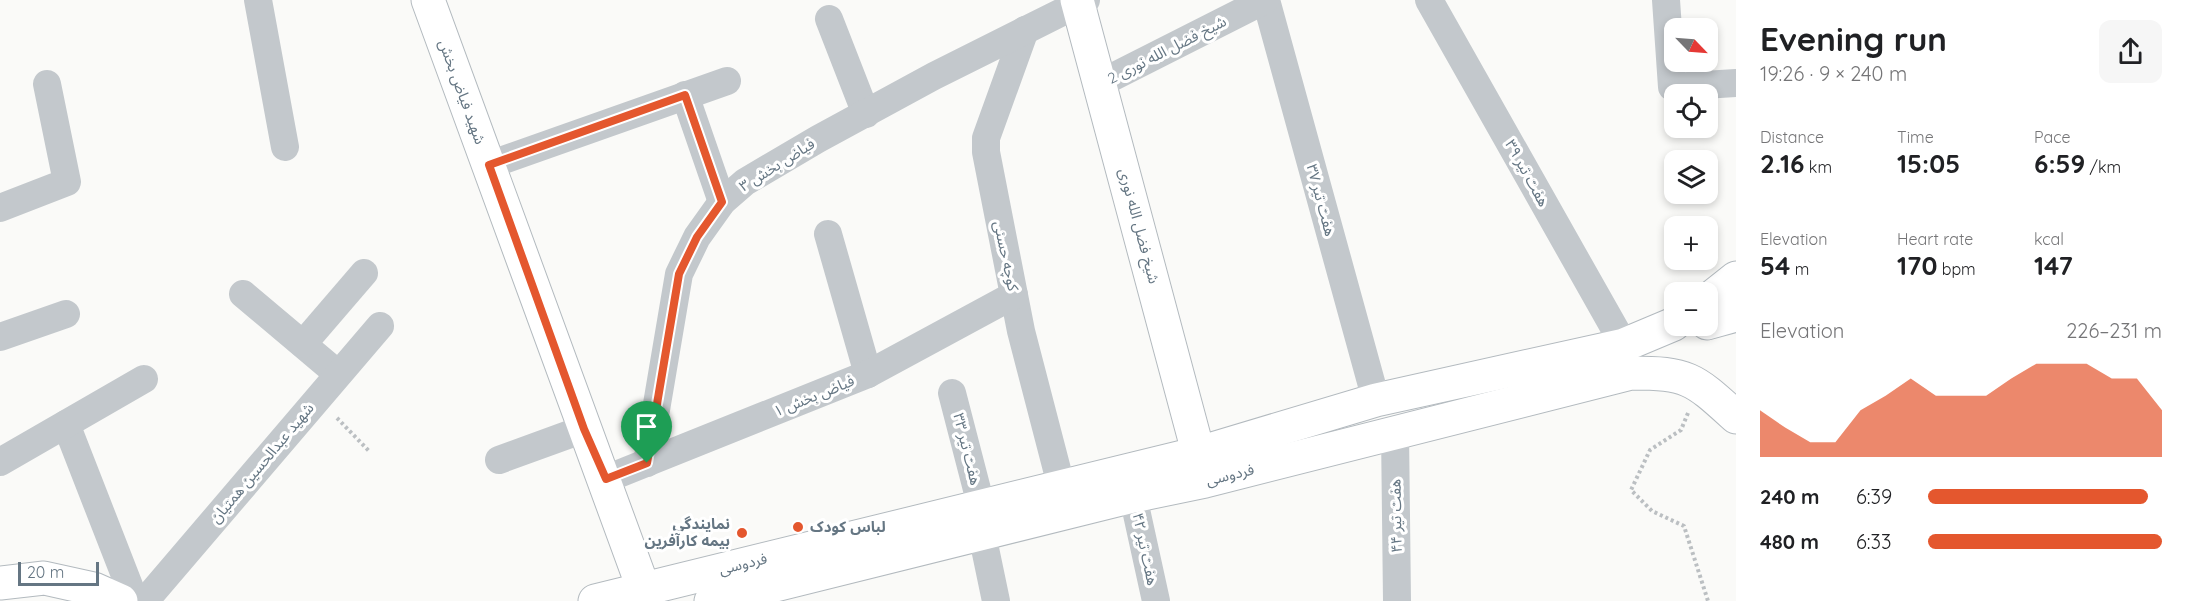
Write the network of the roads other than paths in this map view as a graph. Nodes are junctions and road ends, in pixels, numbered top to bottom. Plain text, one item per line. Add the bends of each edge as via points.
1 (258, 0) edge
2 (428, 0) edge
3 (1266, 0) edge
4 (1430, 0) edge
5 (1666, 0) edge
6 (1080, 1) edge
7 (829, 19) dead end
8 (1025, 30) junction
9 (727, 81) dead end
10 (1736, 82) edge
11 (1101, 83) junction
12 (47, 84) dead end
13 (685, 95) junction
14 (866, 114) junction
15 (285, 147) dead end
16 (489, 165) junction
17 (722, 202) junction
18 (0, 208) edge
19 (828, 234) dead end
20 (364, 273) dead end
21 (1736, 278) edge
22 (1718, 292) edge
23 (243, 294) dead end
24 (1014, 295) junction
25 (66, 314) dead end
26 (1736, 315) edge
27 (1718, 320) edge
28 (380, 326) dead end
29 (1664, 328) edge
30 (1664, 335) edge
31 (0, 337) edge
32 (303, 344) junction
33 (1624, 345) junction
34 (338, 374) junction
35 (868, 374) junction
36 (144, 379) dead end
37 (952, 393) dead end
38 (1376, 400) junction
39 (1736, 417) edge
40 (66, 424) junction
41 (584, 429) junction
42 (1395, 431) junction
43 (499, 460) dead end
44 (0, 462) edge
45 (647, 463) junction
46 (1202, 467) junction
47 (606, 479) junction
48 (1061, 485) junction
49 (1133, 496) junction
50 (982, 520) junction
51 (0, 583) edge
52 (646, 595) edge
53 (121, 601) edge
54 (135, 601) edge
55 (145, 601) edge
56 (595, 601) edge
57 (711, 601) edge
58 (996, 601) edge
59 (1156, 601) edge
60 (1397, 601) edge

1 - 15 street
2 - 16 main road, شهید فیاض بخش
3 - 11 street, شیخ فضل الله نوری 2
3 - 38 street, هفت تیر ۳۷
4 - 33 street, هفت تیر ۳۹
5 - 10 street via 1672,87
6 - 8 street, فیاض بخش ۳
6 - 11 main road, شیخ فضل الله نوری
7 - 14 street
8 - 14 street, فیاض بخش ۳
8 - 24 street, کوچه حسنی via 986,138 988,168
9 - 13 street
11 - 46 main road, شیخ فضل الله نوری
12 - 18 street via 67,183
13 - 16 street
13 - 17 street
14 - 17 street, فیاض بخش ۳ via 745,182
16 - 41 main road, شهید فیاض بخش
17 - 45 street, فیاض بخش ۳ via 697,237 679,274
19 - 35 street
20 - 32 street
21 - 22 main road
23 - 32 street
24 - 35 street, فیاض بخش ۱
24 - 48 street, کوچه حسنی
25 - 31 street
26 - 27 main road
28 - 34 street, شهید عبدالحسین همتیان
29 - 33 main road, فردوسی
30 - 33 main road, فردوسی
32 - 34 street
33 - 38 main road, فردوسی
34 - 55 street, شهید عبدالحسین همتیان
35 - 45 street, فیاض بخش ۱
36 - 40 street
37 - 50 street, هفت تیر ۳۳
38 - 46 main road, فردوسی
39 - 42 main road, فردوسی via 1699,384 1669,373 1631,373
40 - 44 street
40 - 54 street
41 - 43 street
41 - 47 main road, شهید فیاض بخش
42 - 46 main road, فردوسی
42 - 60 street, هفت تیر ۴۴
45 - 47 street, فیاض بخش ۱
46 - 48 main road, فردوسی
46 - 49 main road, فردوسی
47 - 52 main road, شهید فیاض بخش
48 - 50 main road, فردوسی
49 - 50 main road, فردوسی
49 - 59 street, هفت تیر ۴۲
50 - 52 main road, فردوسی
50 - 57 main road, فردوسی
50 - 58 street, هفت تیر ۳۳
51 - 53 main road via 44,578 94,589
52 - 56 main road, فردوسی

